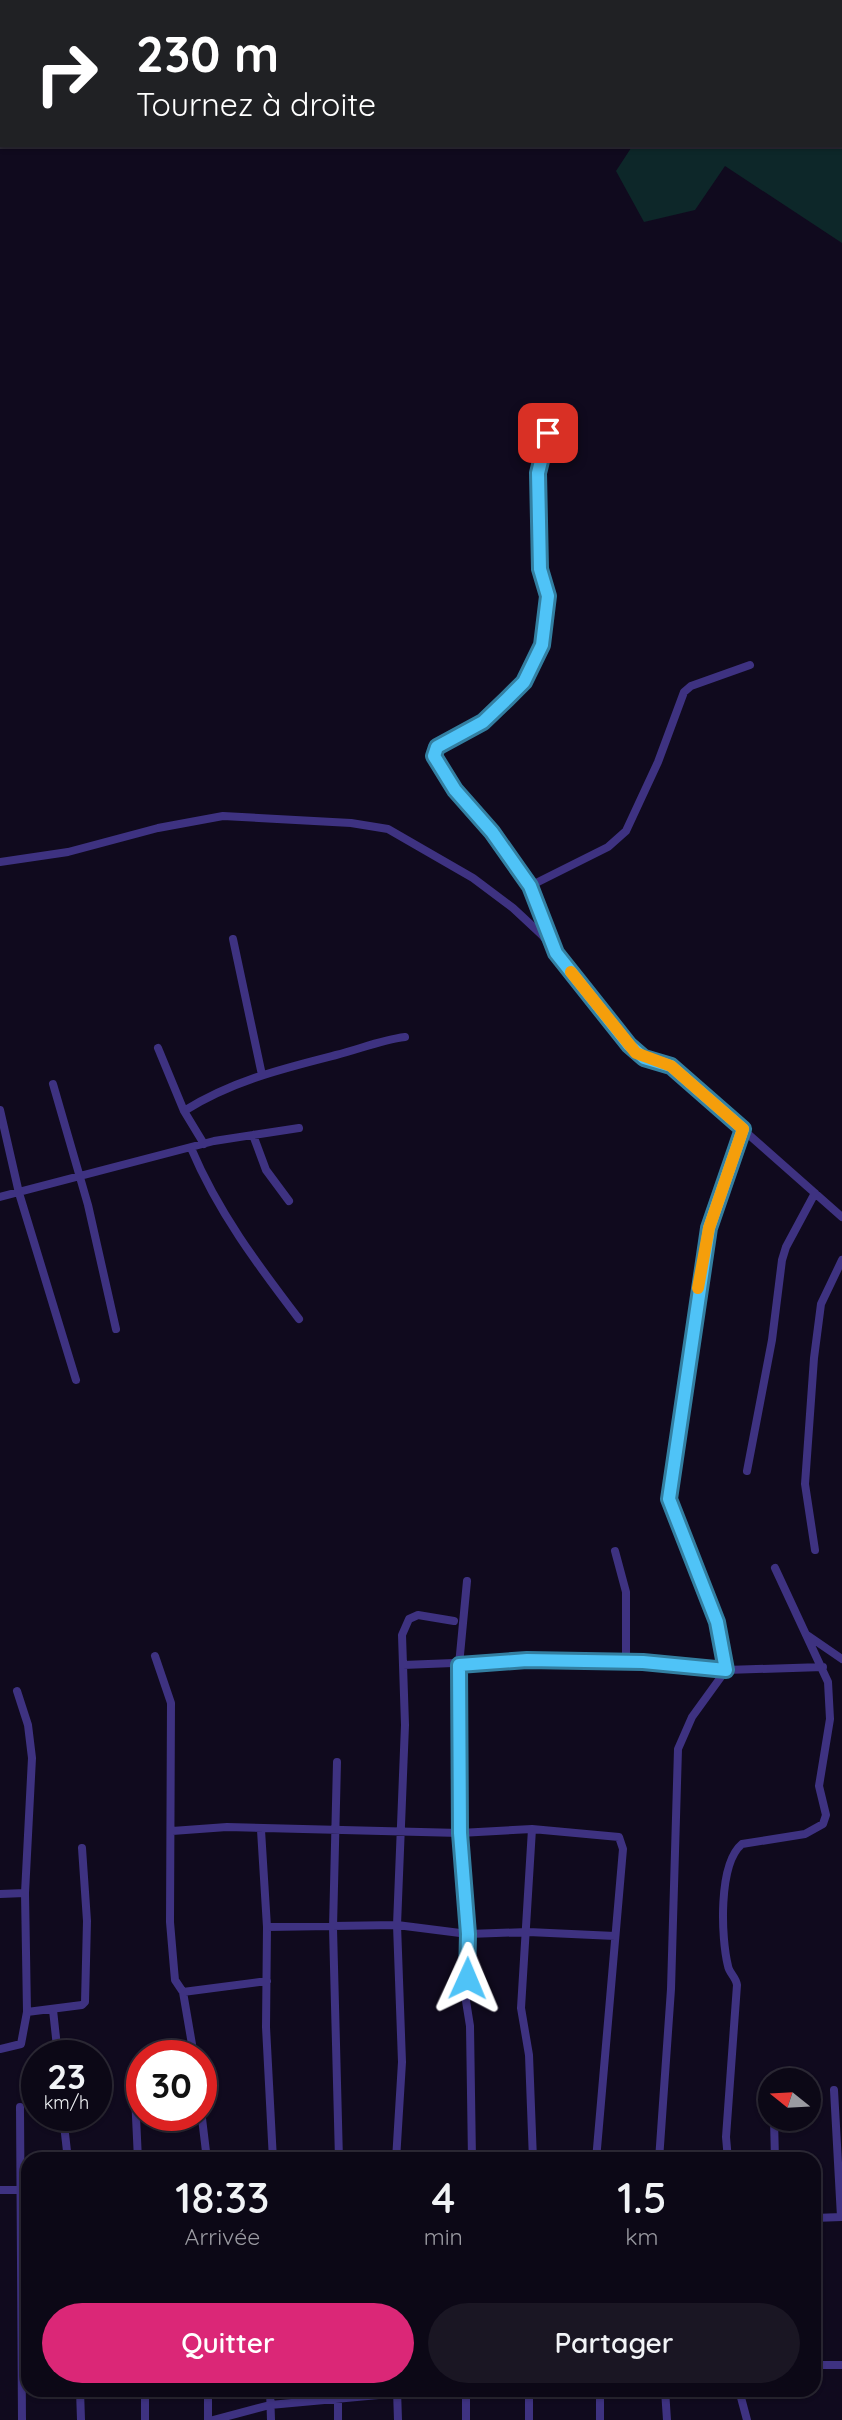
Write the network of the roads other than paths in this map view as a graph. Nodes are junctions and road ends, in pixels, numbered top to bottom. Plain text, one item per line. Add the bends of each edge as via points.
1 (548, 433) dead end
2 (750, 665) dead end
3 (0, 862) edge
4 (530, 886) junction
5 (233, 939) dead end
6 (556, 953) junction
7 (405, 1037) dead end
8 (158, 1048) dead end
9 (262, 1075) junction
10 (53, 1084) dead end
11 (0, 1110) edge
12 (184, 1111) junction
13 (299, 1128) dead end
14 (743, 1129) junction
15 (253, 1135) junction
16 (204, 1144) junction
17 (191, 1148) junction
18 (79, 1179) junction
19 (19, 1193) junction
20 (815, 1193) junction
21 (0, 1197) edge
22 (289, 1201) dead end
23 (842, 1217) edge
24 (842, 1260) edge
25 (299, 1319) dead end
26 (116, 1329) dead end
27 (76, 1380) dead end
28 (747, 1471) dead end
29 (815, 1550) dead end
30 (615, 1551) dead end
31 (775, 1567) dead end
32 (467, 1581) dead end
33 (454, 1621) dead end
34 (805, 1633) junction
35 (155, 1656) dead end
36 (842, 1659) edge
37 (625, 1662) junction
38 (403, 1665) junction
39 (459, 1665) junction
40 (822, 1667) junction
41 (726, 1670) junction
42 (17, 1690) dead end
43 (337, 1762) dead end
44 (532, 1829) junction
45 (261, 1830) junction
46 (400, 1830) junction
47 (172, 1832) junction
48 (334, 1832) junction
49 (460, 1833) junction
50 (82, 1848) dead end
51 (0, 1894) edge
52 (25, 1894) junction
53 (397, 1925) junction
54 (267, 1927) junction
55 (333, 1928) junction
56 (528, 1932) junction
57 (468, 1934) junction
58 (615, 1936) junction
59 (267, 1981) junction
60 (183, 1992) junction
61 (53, 2010) junction
62 (27, 2012) junction
63 (56, 2040) edge
64 (191, 2040) edge
65 (0, 2049) edge
66 (834, 2090) dead end
67 (20, 2107) dead end
68 (65, 2131) edge
69 (137, 2131) edge
70 (204, 2131) edge
71 (774, 2132) edge
72 (22, 2152) edge
73 (67, 2152) edge
74 (138, 2152) edge
75 (206, 2152) edge
76 (273, 2152) edge
77 (339, 2152) edge
78 (396, 2152) edge
79 (472, 2152) edge
80 (533, 2152) edge
81 (597, 2152) edge
82 (660, 2152) edge
83 (727, 2152) edge
84 (775, 2152) edge
85 (0, 2190) edge
86 (21, 2190) edge
87 (821, 2217) edge
88 (842, 2217) edge
89 (821, 2364) edge
90 (842, 2365) edge
91 (22, 2397) edge
92 (79, 2397) edge
93 (145, 2397) edge
94 (208, 2397) edge
95 (270, 2397) edge
96 (319, 2397) edge
97 (338, 2397) edge
98 (397, 2397) edge
99 (466, 2397) edge
100 (529, 2397) edge
101 (600, 2397) edge
102 (665, 2397) edge
103 (741, 2397) edge
104 (270, 2405) junction
105 (22, 2420) edge
106 (81, 2420) edge
107 (145, 2420) edge
108 (210, 2420) edge
109 (271, 2420) edge
110 (338, 2420) edge
111 (398, 2420) edge
112 (466, 2420) edge
113 (529, 2420) edge
114 (600, 2420) edge
115 (667, 2420) edge
116 (747, 2420) edge

1 - 4 street via 538,473 540,569 548,596 542,645 524,682 507,699 483,722 433,752 455,790
2 - 4 street via 684,692 626,831 608,847
3 - 6 street via 68,852 223,816 372,825 399,834 473,877 513,908
4 - 6 street
5 - 9 street
6 - 14 street via 636,1053 671,1066
7 - 9 street
8 - 12 street
9 - 12 street via 217,1090
10 - 18 street
11 - 19 street
12 - 16 street
13 - 15 street
14 - 20 street
14 - 41 street via 709,1228 669,1499 717,1622
15 - 16 street
15 - 22 street via 266,1170
16 - 17 street
17 - 18 street
17 - 25 street via 209,1192
18 - 19 street
18 - 26 street
19 - 21 street
19 - 27 street
20 - 23 street
20 - 28 street via 782,1260
24 - 29 street via 821,1304 814,1359 805,1484
30 - 37 street via 626,1592
31 - 34 street
32 - 39 street
33 - 38 street via 418,1615 409,1619 402,1635
34 - 36 street
34 - 40 street
35 - 47 street via 171,1703
37 - 39 street via 527,1660
37 - 41 street
38 - 39 street
38 - 46 street
39 - 49 street
40 - 41 street
40 - 83 street via 830,1695 820,1786 826,1815 823,1824 805,1834 742,1844 728,1875 722,1912 728,1968 737,1985
41 - 82 street via 692,1717 678,1749 671,1989
42 - 52 street via 32,1758
43 - 48 street
44 - 49 street
44 - 56 street
44 - 58 street via 619,1838 623,1849
45 - 47 street
45 - 48 street
45 - 54 street
46 - 48 street
46 - 49 street
46 - 53 street
47 - 60 street via 170,1922 175,1980
48 - 55 street
49 - 57 street
50 - 61 street via 87,1921 85,2002
51 - 52 street
52 - 62 street
53 - 55 street
53 - 57 street
53 - 78 street via 402,2062
54 - 55 street
54 - 59 street
55 - 77 street
56 - 57 street
56 - 58 street
56 - 80 street via 521,2008 529,2055
57 - 79 street
58 - 81 street
59 - 60 street
59 - 76 street
60 - 64 street
61 - 62 street
61 - 63 street
62 - 65 street via 21,2044
66 - 88 street
67 - 72 street
68 - 73 street
69 - 74 street
70 - 75 street
71 - 84 street
85 - 86 street
87 - 88 street
89 - 90 street
91 - 105 street
92 - 106 street
93 - 107 street
94 - 108 street
95 - 104 street
96 - 104 street
97 - 110 street
98 - 111 street
99 - 112 street
100 - 113 street
101 - 114 street
102 - 115 street
103 - 116 street
104 - 108 street
104 - 109 street

